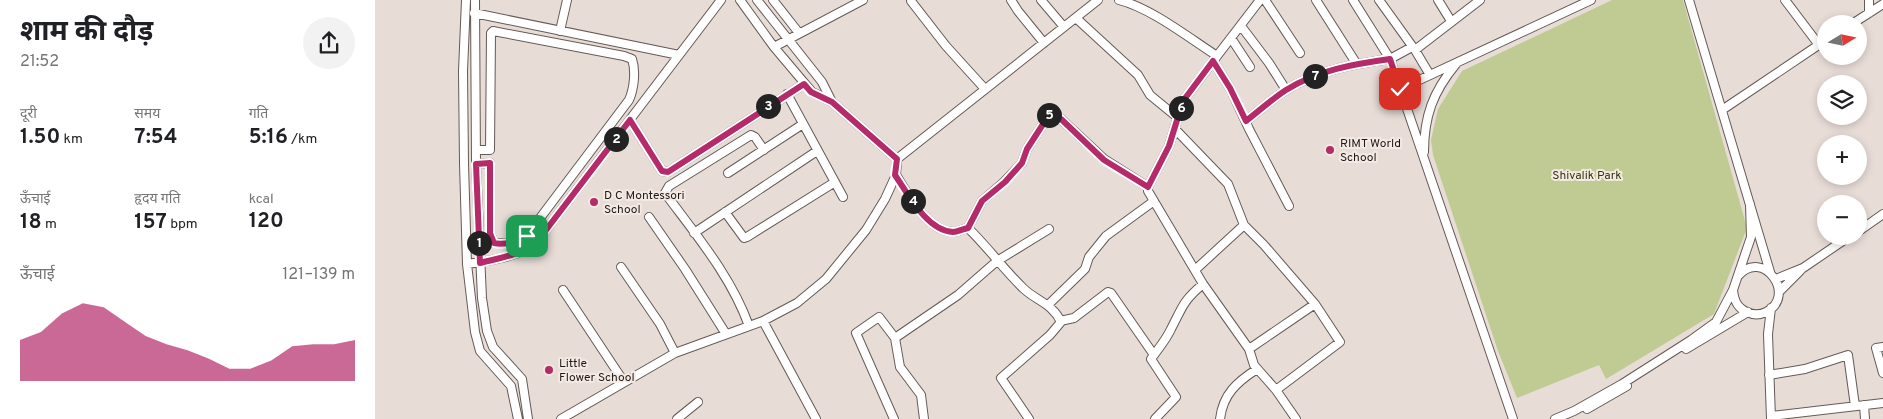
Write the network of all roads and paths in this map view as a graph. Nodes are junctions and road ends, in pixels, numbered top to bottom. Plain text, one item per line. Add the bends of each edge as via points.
1 (466, 0) edge
2 (475, 0) edge
3 (567, 0) edge
4 (721, 0) edge
5 (740, 0) edge
6 (757, 0) edge
7 (773, 0) edge
8 (862, 0) edge
9 (911, 0) edge
10 (1011, 0) edge
11 (1041, 0) edge
12 (1098, 0) edge
13 (1119, 0) edge
14 (1260, 0) edge
15 (1265, 0) edge
16 (1316, 0) edge
17 (1353, 0) edge
18 (1379, 0) edge
19 (1438, 0) edge
20 (1481, 0) edge
21 (1591, 0) edge
22 (1689, 0) edge
23 (1785, 0) edge
24 (1869, 0) edge
25 (1883, 4) edge
26 (475, 13) junction
27 (1869, 13) junction
28 (1866, 15) edge
29 (1076, 18) junction
30 (1451, 21) junction
31 (1241, 26) junction
32 (1064, 28) junction
33 (561, 30) junction
34 (799, 33) junction
35 (1231, 38) junction
36 (787, 39) junction
37 (1817, 42) edge
38 (1044, 43) junction
39 (1817, 46) edge
40 (774, 47) junction
41 (1414, 48) junction
42 (1300, 53) dead end
43 (679, 55) junction
44 (1215, 58) junction
45 (1390, 59) junction
46 (1459, 61) junction
47 (1356, 63) junction
48 (1250, 67) dead end
49 (1430, 75) junction
50 (804, 84) junction
51 (985, 89) junction
52 (1400, 89) junction
53 (1286, 90) junction
54 (787, 94) junction
55 (832, 102) junction
56 (1722, 110) junction
57 (1178, 118) junction
58 (630, 120) junction
59 (1246, 121) junction
60 (803, 124) junction
61 (1175, 129) junction
62 (476, 150) junction
63 (490, 150) junction
64 (763, 150) junction
65 (817, 151) junction
66 (897, 159) junction
67 (1425, 160) junction
68 (490, 163) junction
69 (476, 164) junction
70 (728, 173) dead end
71 (895, 175) junction
72 (835, 182) junction
73 (1148, 187) junction
74 (843, 197) dead end
75 (1153, 201) junction
76 (1750, 204) junction
77 (1289, 206) dead end
78 (725, 212) junction
79 (1883, 214) edge
80 (649, 217) dead end
81 (1244, 225) junction
82 (1867, 225) edge
83 (968, 228) junction
84 (1049, 229) dead end
85 (694, 233) junction
86 (1837, 245) edge
87 (997, 261) junction
88 (480, 263) junction
89 (467, 264) junction
90 (621, 267) dead end
91 (1803, 268) junction
92 (1195, 270) junction
93 (1770, 272) junction
94 (1737, 277) junction
95 (1776, 279) junction
96 (1203, 284) junction
97 (563, 290) dead end
98 (1733, 290) junction
99 (1779, 292) junction
100 (1315, 304) junction
101 (1048, 305) junction
102 (1771, 308) junction
103 (1748, 312) junction
104 (1060, 320) junction
105 (763, 321) junction
106 (749, 326) junction
107 (726, 334) junction
108 (895, 338) junction
109 (1883, 348) edge
110 (1249, 349) junction
111 (675, 353) junction
112 (1154, 355) junction
113 (1257, 369) junction
114 (1883, 373) edge
115 (1769, 375) junction
116 (624, 382) junction
117 (1276, 390) junction
118 (698, 402) dead end
119 (1883, 403) edge
120 (1864, 405) junction
121 (1855, 406) junction
122 (1771, 418) edge
123 (518, 419) edge
124 (528, 419) edge
125 (561, 419) edge
126 (677, 419) edge
127 (816, 419) edge
128 (894, 419) edge
129 (923, 419) edge
130 (1029, 419) edge
131 (1155, 419) edge
132 (1220, 419) edge
133 (1296, 419) edge
134 (1513, 419) edge
135 (1555, 419) edge
136 (1568, 419) edge
137 (1865, 419) edge

1 - 89 street via 463,71
2 - 26 street
3 - 33 street
4 - 43 street
5 - 40 street
6 - 36 street
7 - 34 street
8 - 34 street
9 - 51 street
10 - 38 street
11 - 32 street
12 - 29 street
13 - 44 street via 1132,3 1175,28
14 - 31 street
15 - 42 street
16 - 47 street
17 - 45 street
18 - 41 street
19 - 30 street
20 - 30 street
21 - 46 street
22 - 56 street
23 - 37 street
24 - 27 street
25 - 27 street
26 - 33 street
26 - 62 street
27 - 28 street
29 - 32 street
29 - 57 street via 1137,75 1150,95
30 - 41 street
31 - 35 street
31 - 53 street
32 - 38 street
33 - 43 street
34 - 36 street
35 - 44 street
35 - 48 street
36 - 40 street
36 - 55 street via 822,82
38 - 51 street
39 - 56 street
40 - 50 street
41 - 45 street
41 - 49 street
43 - 58 street
44 - 57 street via 1183,101
44 - 59 street
45 - 47 street
45 - 52 street
46 - 49 street
46 - 67 street via 1429,106
47 - 53 street via 1326,71
49 - 52 street
50 - 54 street
50 - 55 street via 811,92
51 - 66 street
52 - 67 street
53 - 59 street
54 - 58 street via 668,172 662,171
54 - 60 street
55 - 66 street
56 - 76 street
57 - 61 street
58 - 88 street via 536,243 518,253
59 - 77 street
60 - 64 street
60 - 65 street
61 - 73 street
61 - 81 street via 1228,184
62 - 63 street
62 - 69 street
63 - 68 street
63 - 68 street via 493,31 632,59 629,100 523,239 497,244 491,239
64 - 70 street
64 - 85 street via 751,135 666,190
65 - 72 street
65 - 78 street
66 - 71 street
67 - 134 street
68 - 69 street
69 - 88 street
71 - 83 street via 924,216 941,230 954,232
71 - 105 street via 866,230 826,279 797,303
72 - 74 street
72 - 78 street via 744,238
73 - 75 street
73 - 83 street via 1104,160 1061,119 1049,115 1027,149 1022,163 982,201
75 - 92 street
75 - 101 street via 1106,236 1089,258 1085,269
76 - 93 street
76 - 94 street via 1751,237
78 - 85 street
79 - 82 street
80 - 107 street
81 - 92 street
81 - 100 street
83 - 87 street
84 - 87 street
85 - 106 street via 727,278
86 - 91 street
87 - 101 street via 1025,290
87 - 108 street via 958,295
88 - 89 street
88 - 124 street via 487,331 493,347 522,379
89 - 123 street via 480,351 511,386
90 - 111 street via 660,324
91 - 95 street
91 - 99 street
92 - 96 street
93 - 94 street via 1752,268
93 - 95 street
94 - 98 street
95 - 99 street
96 - 110 street
96 - 112 street via 1180,309
97 - 116 street
98 - 103 street via 1740,308
98 - 135 street via 1715,322 1691,340 1623,384
99 - 102 street
100 - 110 street
100 - 117 street via 1340,342
101 - 104 street
102 - 103 street via 1763,313
102 - 115 street
103 - 136 street via 1611,397
104 - 112 street via 1074,318 1108,292 1111,293
104 - 130 street via 1050,335 1001,378
105 - 106 street
105 - 127 street
106 - 107 street
107 - 111 street
108 - 128 street via 879,317 856,334
108 - 129 street via 900,367 921,395
109 - 114 street via 1876,348
110 - 113 street
111 - 116 street
112 - 131 street via 1151,359 1176,397
113 - 117 street
113 - 132 street via 1239,381 1221,408
115 - 121 street via 1805,370 1848,355
115 - 122 street
116 - 125 street
117 - 133 street
118 - 126 street
119 - 120 street
120 - 121 street
120 - 137 street
121 - 122 street

